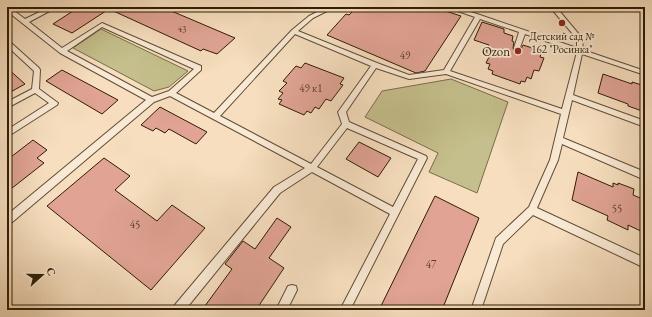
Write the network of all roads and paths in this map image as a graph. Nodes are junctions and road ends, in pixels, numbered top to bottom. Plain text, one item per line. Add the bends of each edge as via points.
1 (54, 7) edge
2 (332, 7) edge
3 (449, 7) edge
4 (553, 7) edge
5 (9, 11) edge
6 (478, 16) junction
7 (25, 22) junction
8 (294, 31) junction
9 (523, 31) junction
10 (7, 42) edge
11 (517, 48) dead end
12 (62, 50) junction
13 (580, 50) junction
14 (375, 65) junction
15 (446, 72) junction
16 (645, 73) edge
17 (35, 90) junction
18 (172, 92) junction
19 (570, 96) junction
20 (151, 100) junction
21 (7, 105) edge
22 (565, 113) junction
23 (215, 118) junction
24 (346, 124) junction
25 (645, 124) edge
26 (7, 134) edge
27 (559, 140) junction
28 (312, 168) junction
29 (645, 176) edge
30 (532, 210) junction
31 (395, 212) junction
32 (7, 221) edge
33 (645, 263) edge
34 (292, 290) dead end
35 (178, 310) edge
36 (281, 310) edge
37 (345, 310) edge
38 (476, 310) edge

1 - 7 lane
2 - 8 lane via 311,17
3 - 6 lane
4 - 13 lane via 580,40
5 - 7 lane
6 - 9 lane
6 - 15 lane
7 - 12 lane
8 - 14 lane
8 - 23 lane
9 - 11 lane
9 - 13 lane
10 - 17 lane via 37,70
12 - 18 lane via 102,25 198,68
12 - 20 lane
13 - 16 lane
13 - 19 lane
14 - 15 lane via 409,77
14 - 24 lane via 342,112
15 - 22 lane
17 - 21 lane
17 - 26 lane via 54,103
18 - 20 lane
18 - 23 lane
19 - 22 lane
19 - 25 lane
20 - 32 lane
22 - 27 lane
23 - 28 lane
24 - 28 lane
24 - 31 lane via 423,158
27 - 29 lane
27 - 30 lane via 554,160
28 - 31 lane
28 - 35 lane via 277,190
30 - 33 lane
30 - 38 lane via 499,241
31 - 37 lane
34 - 36 lane

